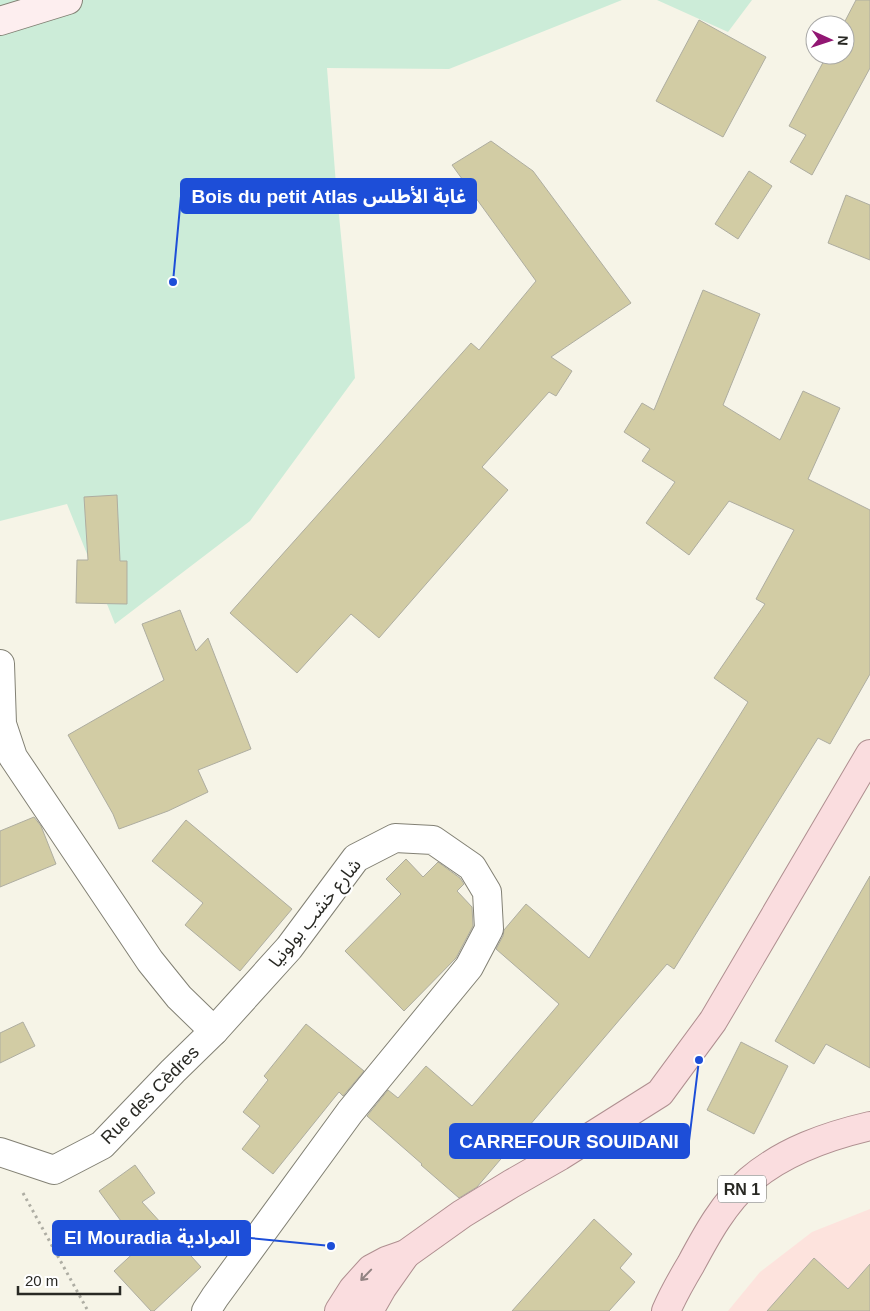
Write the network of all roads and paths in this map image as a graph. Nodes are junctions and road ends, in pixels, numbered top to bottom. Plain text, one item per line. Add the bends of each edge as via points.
1 (68, 0) edge
2 (0, 21) edge
3 (0, 664) edge
4 (870, 754) edge
5 (214, 1031) junction
6 (870, 1126) edge
7 (0, 1152) edge
8 (406, 1254) junction
9 (88, 1311) edge
10 (206, 1311) edge
11 (339, 1311) edge
12 (368, 1311) edge
13 (666, 1311) edge

1 - 2 street
3 - 5 street via 2,724 12,757 150,961 179,997
4 - 8 main road via 713,1021 660,1092 462,1214
5 - 7 street, Rue des Cèdres via 102,1146 54,1170
5 - 10 street, شارع خشب بولونيا via 288,948 356,858 395,838 433,840 472,867 487,892 489,929 469,966 350,1112
6 - 13 main road, RN 1 via 838,1133 814,1143 750,1180 712,1226
7 - 9 path
8 -> 11 main road via 371,1269
8 - 12 main road

